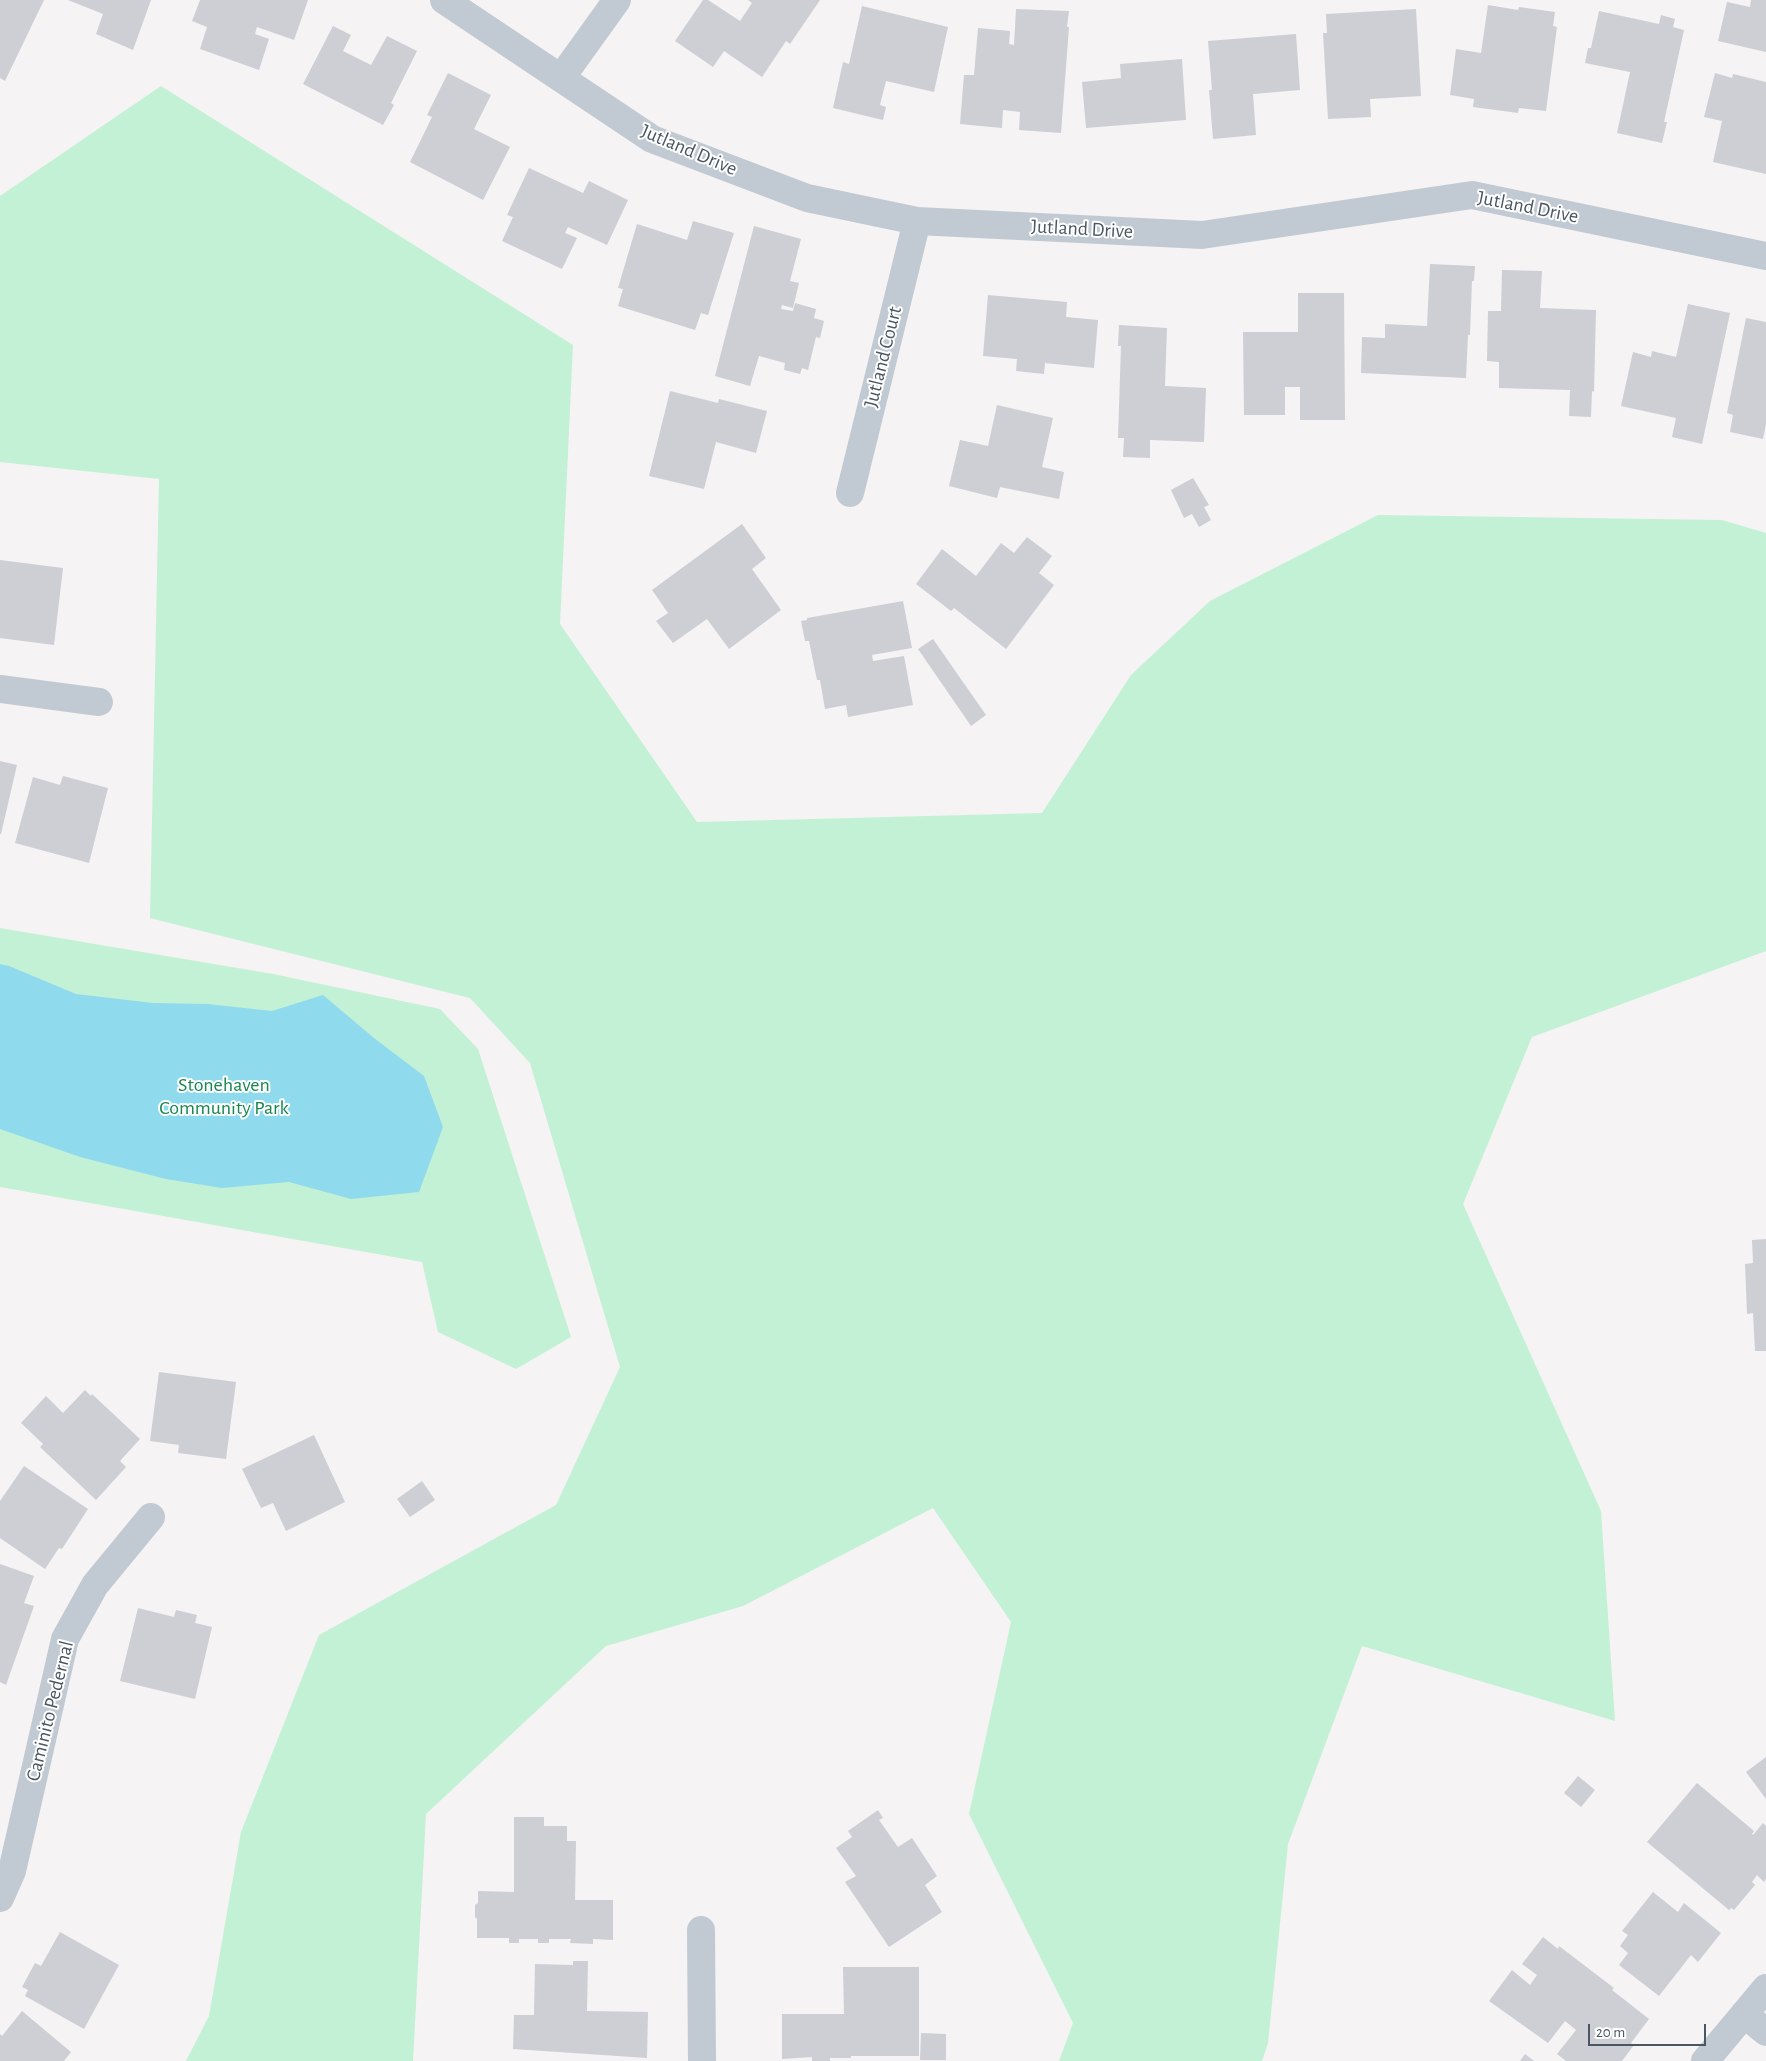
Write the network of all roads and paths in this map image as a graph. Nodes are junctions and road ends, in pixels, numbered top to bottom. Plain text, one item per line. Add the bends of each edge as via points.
1 (444, 0) edge
2 (617, 0) edge
3 (561, 78) junction
4 (917, 221) junction
5 (1766, 256) edge
6 (850, 493) dead end
7 (0, 690) edge
8 (99, 702) dead end
9 (151, 1517) dead end
10 (6, 1869) edge
11 (0, 1898) edge
12 (702, 1930) dead end
13 (1766, 1988) edge
14 (1744, 2014) junction
15 (1766, 2032) edge
16 (702, 2061) edge
17 (1706, 2061) edge

1 - 3 street, Jutland Drive
2 - 3 street
3 - 4 street, Jutland Drive via 652,139 807,198
4 - 5 street, Jutland Drive via 1202,235 1472,195
4 - 6 street, Jutland Court
7 - 8 street
9 - 10 street, Caminito Pedernal via 95,1585 65,1639
10 - 11 street, Caminito Pedernal
12 - 16 street
13 - 14 street
14 - 15 street
14 - 17 street

